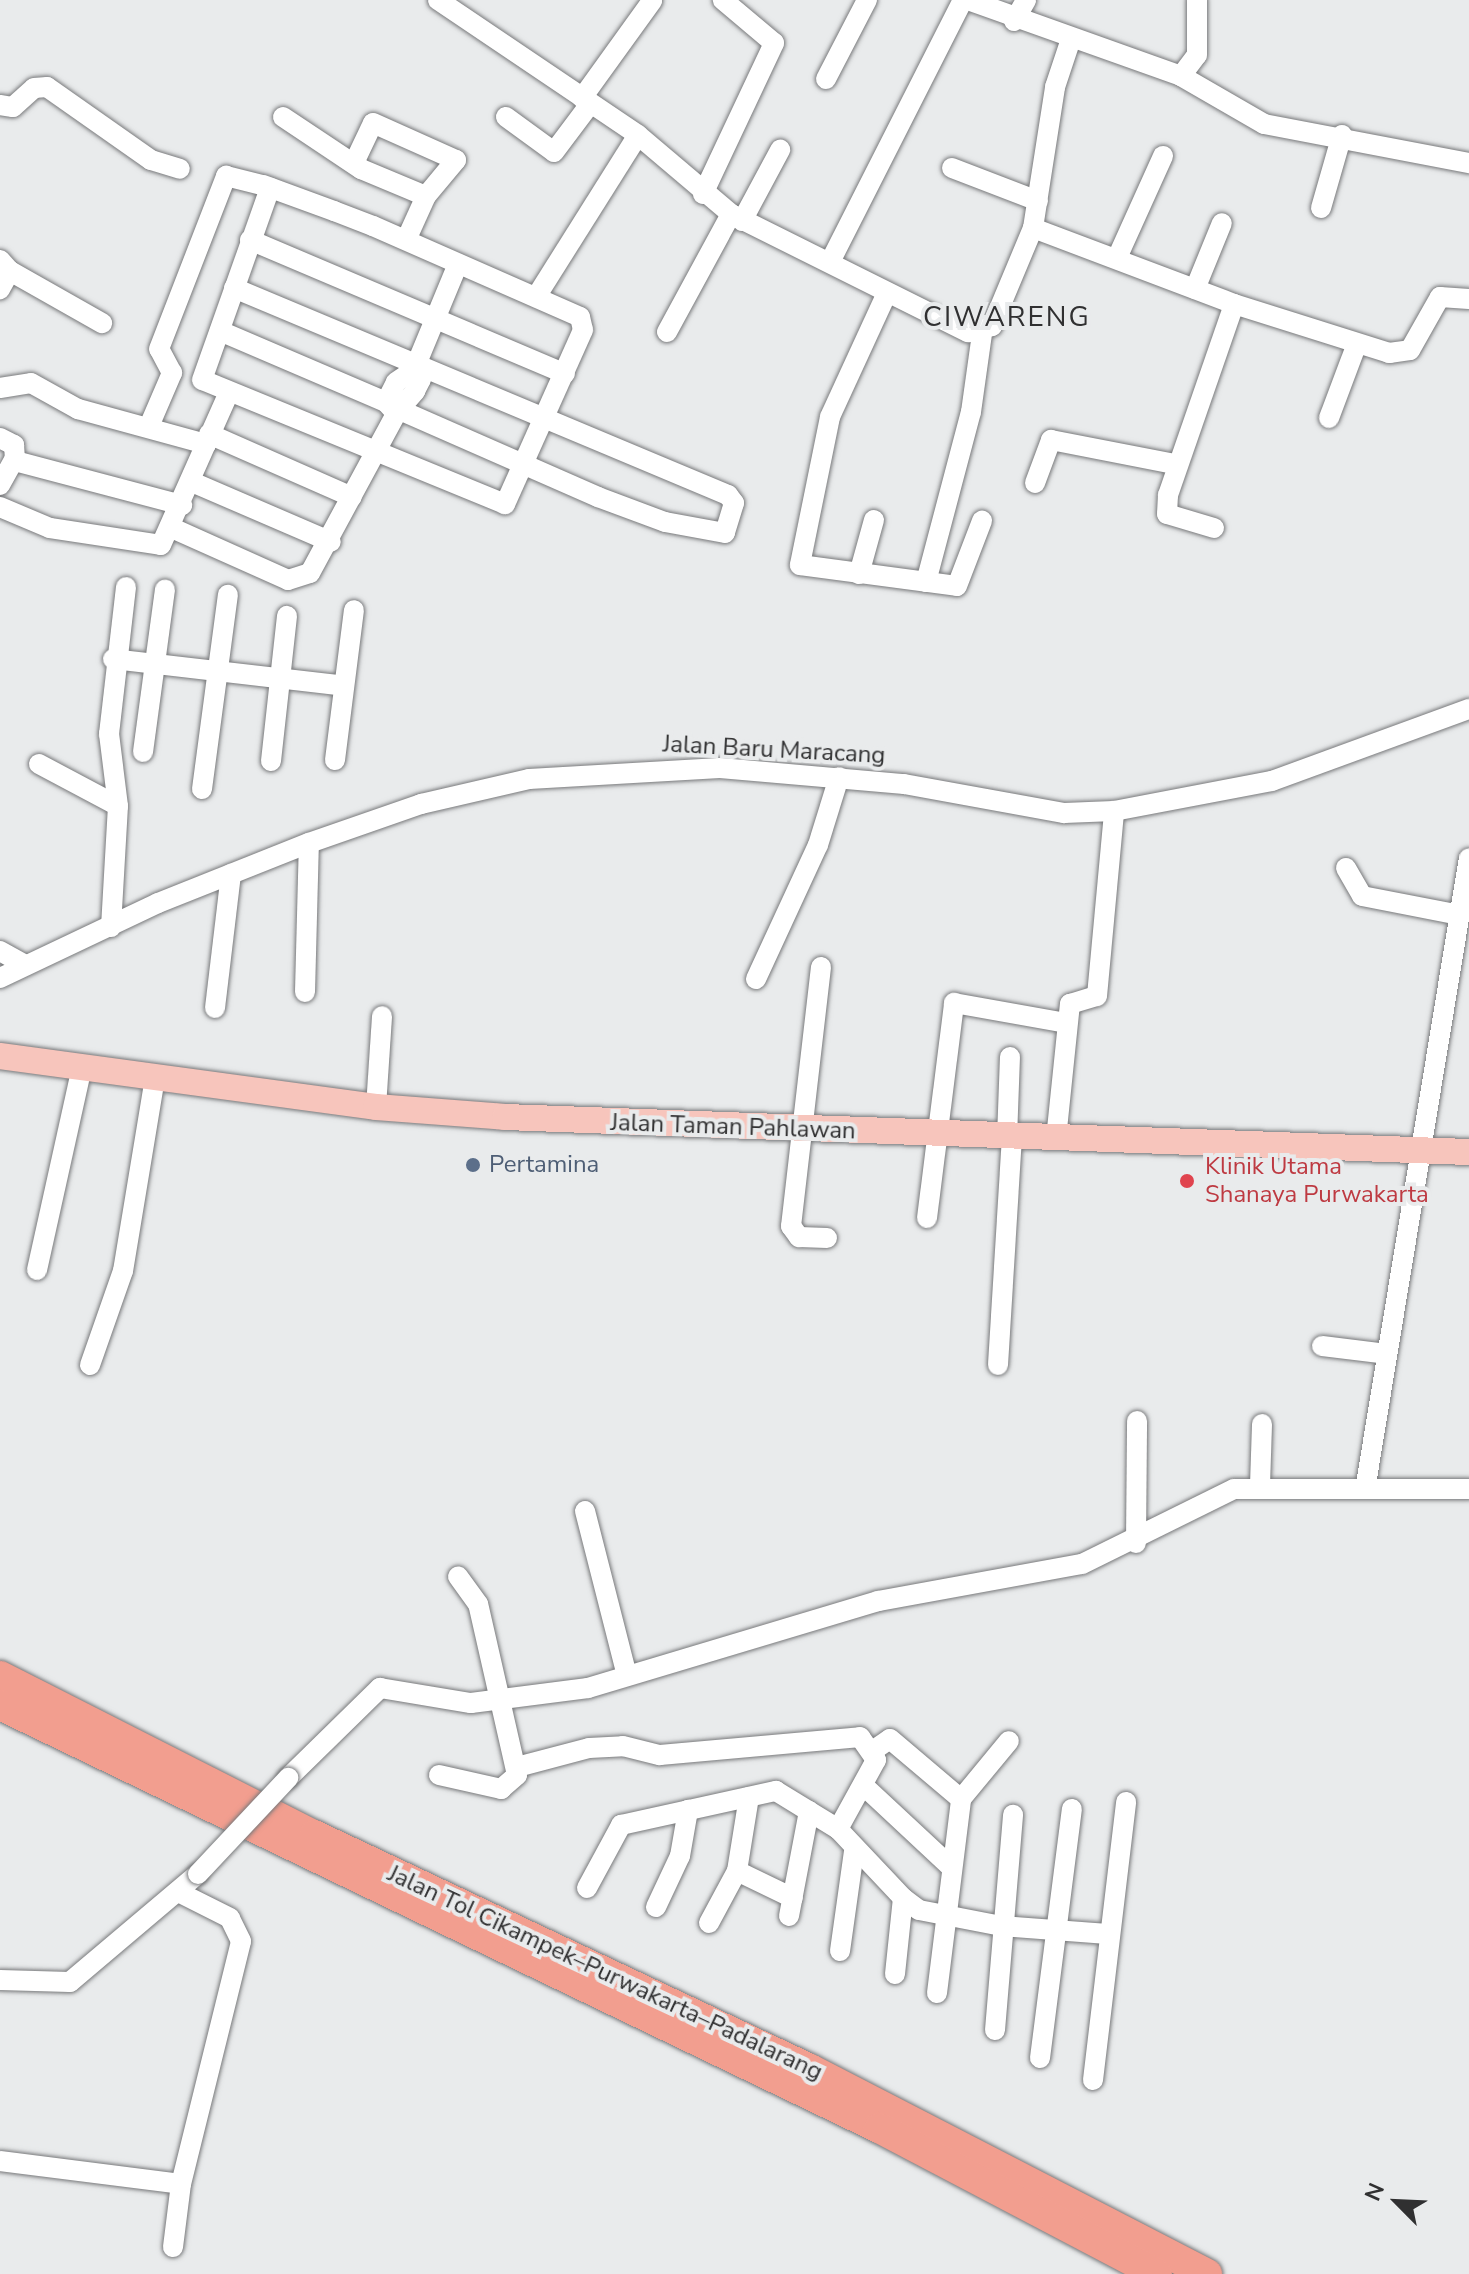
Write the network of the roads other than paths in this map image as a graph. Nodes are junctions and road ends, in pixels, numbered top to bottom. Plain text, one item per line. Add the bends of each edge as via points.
1 (440, 0) edge
2 (723, 0) edge
3 (867, 0) edge
4 (965, 0) edge
5 (1026, 0) edge
6 (1197, 0) edge
7 (652, 1) edge
8 (1014, 21) junction
9 (1070, 42) junction
10 (1181, 76) junction
11 (826, 79) dead end
12 (586, 101) junction
13 (0, 105) edge
14 (283, 117) dead end
15 (506, 117) dead end
16 (638, 135) junction
17 (1342, 135) junction
18 (780, 150) dead end
19 (1163, 156) dead end
20 (354, 163) junction
21 (1469, 163) edge
22 (952, 168) dead end
23 (180, 169) dead end
24 (270, 188) junction
25 (703, 194) junction
26 (426, 196) junction
27 (1038, 201) junction
28 (1321, 208) dead end
29 (737, 217) junction
30 (1222, 223) dead end
31 (1033, 228) junction
32 (250, 240) junction
33 (406, 240) junction
34 (1117, 258) junction
35 (830, 262) junction
36 (458, 264) junction
37 (3, 273) edge
38 (234, 288) junction
39 (1195, 289) junction
40 (886, 295) junction
41 (536, 297) junction
42 (1469, 299) edge
43 (1234, 304) junction
44 (437, 318) junction
45 (102, 323) dead end
46 (220, 331) junction
47 (667, 332) dead end
48 (982, 334) junction
49 (1356, 346) junction
50 (415, 367) junction
51 (565, 374) junction
52 (0, 388) edge
53 (229, 392) junction
54 (396, 409) junction
55 (1329, 418) dead end
56 (544, 420) junction
57 (150, 424) junction
58 (0, 438) edge
59 (208, 439) junction
60 (375, 454) junction
61 (14, 460) junction
62 (1174, 464) junction
63 (522, 466) junction
64 (192, 482) junction
65 (1035, 483) dead end
66 (0, 485) edge
67 (352, 497) junction
68 (182, 505) junction
69 (0, 507) edge
70 (874, 520) dead end
71 (982, 521) dead end
72 (172, 528) junction
73 (1214, 528) dead end
74 (331, 542) junction
75 (859, 574) junction
76 (926, 582) junction
77 (126, 587) dead end
78 (165, 589) dead end
79 (228, 595) dead end
80 (354, 610) dead end
81 (287, 616) dead end
82 (113, 659) junction
83 (151, 663) junction
84 (215, 673) junction
85 (277, 680) junction
86 (339, 685) junction
87 (1469, 709) edge
88 (143, 752) dead end
89 (335, 760) dead end
90 (271, 761) dead end
91 (39, 764) dead end
92 (839, 777) junction
93 (202, 789) dead end
94 (118, 806) junction
95 (1114, 811) junction
96 (309, 843) junction
97 (1469, 858) edge
98 (1346, 868) dead end
99 (231, 874) junction
100 (1455, 914) junction
101 (111, 927) junction
102 (1459, 950) edge
103 (0, 951) edge
104 (25, 965) junction
105 (821, 967) dead end
106 (0, 978) edge
107 (756, 979) dead end
108 (305, 992) dead end
109 (215, 1008) dead end
110 (382, 1016) dead end
111 (1066, 1023) junction
112 (0, 1056) edge
113 (1010, 1057) dead end
114 (82, 1067) junction
115 (155, 1078) junction
116 (376, 1107) junction
117 (798, 1129) junction
118 (934, 1134) junction
119 (1010, 1138) junction
120 (1056, 1139) junction
121 (1424, 1150) junction
122 (1469, 1152) edge
123 (927, 1218) dead end
124 (827, 1238) dead end
125 (37, 1270) dead end
126 (1322, 1346) dead end
127 (1387, 1354) junction
128 (90, 1365) dead end
129 (998, 1365) dead end
130 (1137, 1421) dead end
131 (1262, 1424) dead end
132 (1366, 1484) junction
133 (1260, 1485) junction
134 (1469, 1489) edge
135 (585, 1511) dead end
136 (1136, 1543) junction
137 (458, 1576) dead end
138 (0, 1676) edge
139 (627, 1676) junction
140 (501, 1701) junction
141 (0, 1705) edge
142 (1009, 1741) dead end
143 (874, 1750) junction
144 (517, 1767) junction
145 (439, 1775) dead end
146 (864, 1786) junction
147 (749, 1797) junction
148 (961, 1799) junction
149 (1126, 1802) dead end
150 (1072, 1809) dead end
151 (688, 1810) junction
152 (809, 1811) junction
153 (1013, 1815) dead end
154 (838, 1829) junction
155 (854, 1851) junction
156 (951, 1867) junction
157 (737, 1871) junction
158 (587, 1888) dead end
159 (180, 1893) junction
160 (903, 1898) junction
161 (656, 1907) dead end
162 (946, 1914) junction
163 (709, 1923) dead end
164 (1001, 1926) junction
165 (1054, 1928) junction
166 (1108, 1934) junction
167 (840, 1951) dead end
168 (895, 1974) dead end
169 (0, 1980) edge
170 (937, 1993) dead end
171 (995, 2030) dead end
172 (1040, 2058) dead end
173 (1093, 2080) dead end
174 (0, 2161) edge
175 (181, 2184) junction
176 (173, 2247) dead end
177 (1157, 2274) edge
178 (1207, 2274) edge

1 - 12 street
2 - 25 street via 774,43
3 - 11 street
4 - 8 street
4 - 35 street
5 - 8 street
6 - 10 street via 1197,55
7 - 12 street
8 - 9 street
9 - 10 street
9 - 27 street via 1055,87
10 - 17 street via 1264,124
12 - 15 street via 554,152
12 - 16 street
13 - 23 street via 13,107 34,88 47,87 151,160
14 - 20 street
16 - 25 street
16 - 41 street
17 - 21 street
17 - 28 street
18 - 29 street
19 - 34 street
20 - 26 street
20 - 26 street via 373,123 454,158 446,181
22 - 27 street
24 - 32 street
24 - 33 street
24 - 57 street via 226,176 219,181 159,349 172,373
25 - 29 street
26 - 33 street
27 - 31 street
29 - 35 street
29 - 47 street
30 - 39 street
31 - 34 street
31 - 48 street
32 - 38 street
32 - 44 street
33 - 36 street
34 - 39 street
35 - 40 street
36 - 41 street
36 - 44 street
37 - 45 street
38 - 46 street
38 - 50 street
39 - 43 street
40 - 48 street
40 - 75 street via 830,417 800,554 802,566
41 - 51 street via 584,322
42 - 49 street via 1437,299 1410,350
43 - 49 street
43 - 62 street
44 - 50 street
44 - 51 street
46 - 53 street via 201,378
46 - 54 street
48 - 76 street via 971,412
49 - 55 street
50 - 54 street via 400,376
50 - 56 street
51 - 56 street
52 - 57 street via 31,383 78,409
53 - 59 street
53 - 60 street
54 - 60 street
54 - 63 street
56 - 63 street
56 - 63 street via 731,497 725,533 665,522
57 - 59 street
58 - 61 street via 13,444
59 - 64 street
59 - 67 street
60 - 63 street via 497,506 505,504
60 - 67 street
61 - 66 street
61 - 68 street
62 - 65 street via 1051,440
62 - 73 street via 1167,514
64 - 68 street
64 - 74 street
67 - 74 street
68 - 72 street
69 - 72 street via 50,528 156,546
70 - 75 street
71 - 76 street via 960,584
72 - 74 street via 288,580 317,569
75 - 76 street
77 - 82 street
78 - 83 street
79 - 84 street
80 - 86 street
81 - 85 street
82 - 83 street
82 - 94 street via 109,734
83 - 84 street
83 - 88 street
84 - 85 street
84 - 93 street
85 - 86 street
85 - 90 street
86 - 89 street
87 - 95 street, Jalan Baru Maracang via 1272,781
91 - 94 street
92 - 95 street, Jalan Baru Maracang via 1064,813
92 - 96 street, Jalan Baru Maracang via 720,768 569,773 458,793
92 - 107 street via 818,845
94 - 101 street
95 - 111 street via 1097,996 1072,1002
96 - 99 street, Jalan Baru Maracang
96 - 108 street
97 - 100 street
98 - 100 street via 1362,896
99 - 101 street, Jalan Baru Maracang
99 - 109 street
100 - 102 street
101 - 104 street, Jalan Baru Maracang
102 - 121 street
103 - 104 street
104 - 106 street, Jalan Baru Maracang
105 - 117 street
110 - 116 street
111 - 118 street via 954,1003
111 - 120 street
112 - 114 main road, Jalan Taman Pahlawan
113 - 119 street
114 - 115 main road, Jalan Taman Pahlawan
114 - 125 street
115 - 116 main road, Jalan Taman Pahlawan
115 - 128 street via 123,1271
116 - 117 main road, Jalan Taman Pahlawan
117 - 118 main road, Jalan Taman Pahlawan
117 - 124 street via 791,1226 799,1237
118 - 119 main road, Jalan Taman Pahlawan
118 - 123 street
119 - 120 main road, Jalan Taman Pahlawan
119 - 129 street
120 - 121 main road, Jalan Taman Pahlawan
121 - 122 main road, Jalan Taman Pahlawan
121 - 127 street
126 - 127 street
127 - 132 street
130 - 136 street
131 - 133 street
132 - 133 street
132 - 134 street
133 - 136 street via 1209,1500
135 - 139 street
136 - 139 street via 1066,1568 856,1607
137 - 140 street via 478,1604
138 - 178 highway, Jalan Tol Cikampek–Purwakarta–Padalarang via 314,1835 824,2075
139 - 140 street
140 - 144 street
140 - 159 street, bridge via 445,1701 380,1688
141 - 177 highway, Jalan Tol Cikampek–Purwakarta–Padalarang via 879,2128
142 - 148 street
143 - 144 street via 853,1736 660,1755 623,1746
143 - 146 street
143 - 148 street via 890,1739
144 - 145 street via 515,1783 501,1789
146 - 154 street
146 - 156 street
147 - 151 street
147 - 152 street via 776,1791
147 - 157 street
148 - 156 street
149 - 166 street
150 - 165 street
151 - 158 street via 621,1825
151 - 161 street via 680,1856
152 - 154 street
152 - 157 street via 791,1907
153 - 164 street
154 - 155 street
155 - 160 street
155 - 167 street
156 - 162 street
157 - 163 street
159 - 169 street via 70,1982
159 - 175 street via 230,1918 241,1935
160 - 162 street
160 - 168 street
162 - 164 street
162 - 170 street
164 - 165 street
164 - 171 street
165 - 166 street
165 - 172 street
166 - 173 street
174 - 175 street
175 - 176 street

